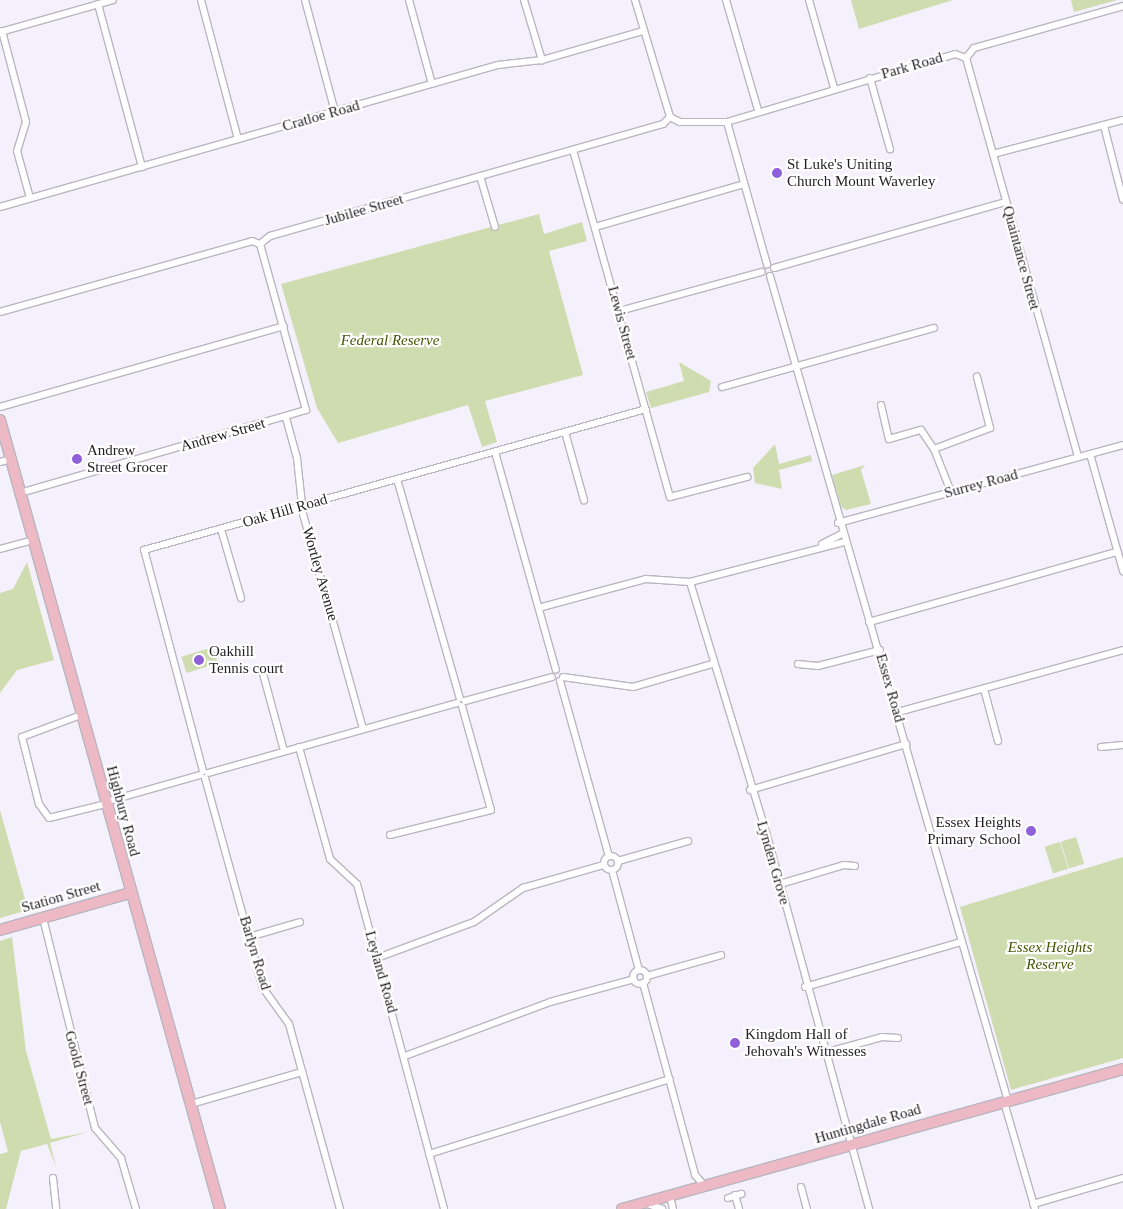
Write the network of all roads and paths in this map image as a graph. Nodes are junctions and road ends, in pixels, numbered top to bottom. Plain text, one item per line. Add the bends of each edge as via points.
1 (113, 0) edge
2 (201, 0) edge
3 (305, 0) edge
4 (410, 0) edge
5 (524, 0) edge
6 (635, 0) edge
7 (726, 0) edge
8 (809, 0) edge
9 (98, 4) junction
10 (1123, 6) edge
11 (643, 31) junction
12 (1, 32) edge
13 (966, 58) junction
14 (542, 60) junction
15 (870, 78) junction
16 (432, 84) junction
17 (834, 88) junction
18 (758, 110) junction
19 (335, 112) junction
20 (670, 117) junction
21 (1123, 120) edge
22 (727, 122) junction
23 (1104, 126) junction
24 (238, 139) junction
25 (890, 149) dead end
26 (573, 150) junction
27 (993, 154) junction
28 (142, 167) junction
29 (480, 176) junction
30 (744, 184) junction
31 (30, 198) junction
32 (1123, 200) edge
33 (1006, 202) junction
34 (0, 207) edge
35 (496, 226) dead end
36 (595, 227) junction
37 (260, 244) junction
38 (767, 264) junction
39 (774, 268) junction
40 (762, 272) junction
41 (770, 276) junction
42 (619, 310) junction
43 (0, 312) edge
44 (284, 326) junction
45 (934, 328) dead end
46 (796, 366) junction
47 (977, 377) dead end
48 (722, 387) dead end
49 (881, 405) dead end
50 (0, 407) edge
51 (646, 409) junction
52 (286, 418) junction
53 (0, 420) edge
54 (566, 432) junction
55 (1123, 445) edge
56 (934, 449) junction
57 (495, 452) junction
58 (1090, 454) junction
59 (1078, 457) junction
60 (11, 459) junction
61 (0, 462) edge
62 (747, 477) dead end
63 (397, 478) junction
64 (951, 492) junction
65 (20, 493) junction
66 (584, 500) dead end
67 (302, 506) junction
68 (838, 523) junction
69 (221, 529) junction
70 (842, 534) junction
71 (33, 540) junction
72 (845, 542) junction
73 (822, 544) junction
74 (0, 549) edge
75 (1117, 552) junction
76 (1123, 571) edge
77 (690, 582) junction
78 (241, 598) dead end
79 (542, 607) junction
80 (869, 622) junction
81 (880, 650) junction
82 (1123, 650) edge
83 (712, 664) junction
84 (798, 664) dead end
85 (262, 670) dead end
86 (556, 670) junction
87 (552, 677) junction
88 (561, 679) junction
89 (984, 689) junction
90 (461, 702) junction
91 (898, 712) junction
92 (82, 716) junction
93 (363, 729) junction
94 (998, 741) dead end
95 (906, 744) junction
96 (1123, 745) edge
97 (299, 747) junction
98 (1101, 747) dead end
99 (284, 751) junction
100 (204, 774) junction
101 (750, 790) junction
102 (106, 803) junction
103 (390, 835) dead end
104 (688, 842) dead end
105 (609, 856) junction
106 (618, 861) junction
107 (604, 865) junction
108 (855, 866) dead end
109 (612, 870) junction
110 (780, 884) junction
111 (130, 893) junction
112 (43, 918) junction
113 (300, 922) dead end
114 (0, 930) edge
115 (249, 936) junction
116 (962, 942) junction
117 (721, 956) dead end
118 (377, 958) junction
119 (639, 970) junction
120 (647, 976) junction
121 (634, 979) junction
122 (643, 983) junction
123 (805, 987) junction
124 (898, 1038) dead end
125 (824, 1053) junction
126 (405, 1056) junction
127 (1123, 1069) edge
128 (302, 1072) junction
129 (670, 1079) junction
130 (1006, 1102) junction
131 (190, 1104) junction
132 (851, 1145) junction
133 (429, 1154) junction
134 (53, 1178) dead end
135 (1123, 1178) edge
136 (705, 1186) junction
137 (801, 1187) dead end
138 (670, 1196) junction
139 (728, 1198) dead end
140 (643, 1203) junction
141 (1034, 1206) edge
142 (56, 1209) edge
143 (136, 1209) edge
144 (220, 1209) edge
145 (340, 1209) edge
146 (444, 1209) edge
147 (622, 1209) edge
148 (662, 1209) edge
149 (673, 1209) edge
150 (740, 1209) edge
151 (807, 1209) edge
152 (869, 1209) edge

1 - 9 street
2 - 24 street
3 - 19 street
4 - 16 street
5 - 14 street
6 - 11 street
7 - 18 street
8 - 17 street
9 - 12 street
9 - 28 street
10 - 13 street via 974,48
11 - 14 street, Cratloe Road
11 - 20 street
12 - 31 street via 26,122 18,152
13 - 15 street, Park Road via 955,54
13 - 27 street, Quaintance Street
14 - 16 street, Cratloe Road via 498,65
15 - 17 street, Park Road
15 - 25 street
16 - 19 street, Cratloe Road
17 - 18 street, Park Road
18 - 22 street, Park Road
19 - 24 street, Cratloe Road
20 - 22 street via 680,122
20 - 26 street, Jubilee Street via 663,124
21 - 23 street
22 - 30 street
23 - 27 street
23 - 32 street
24 - 28 street, Cratloe Road
26 - 29 street, Jubilee Street
26 - 36 street, Lewis Street
27 - 33 street, Quaintance Street
28 - 31 street, Cratloe Road
29 - 35 street
29 - 37 street, Jubilee Street via 270,236
30 - 36 street
30 - 38 street
31 - 34 street, Cratloe Road
33 - 39 street
33 - 59 street, Quaintance Street
36 - 42 street, Lewis Street
37 - 43 street, Jubilee Street via 252,241
37 - 44 street
38 - 39 street
38 - 40 street
39 - 41 street
40 - 41 street
40 - 42 street
41 - 46 street, Essex Road
42 - 51 street, Lewis Street
44 - 50 street
44 - 52 street, Andrew Street via 306,405 303,412
45 - 46 street
46 - 48 street
46 - 68 street, Essex Road
47 - 56 street via 990,428
49 - 56 street via 890,439 921,430
51 - 54 street, Oak Hill Road
51 - 62 street, Lewis Street via 670,497
52 - 65 street, Andrew Street
52 - 67 street, Wortley Avenue via 297,458
53 - 60 main road, Highbury Road
54 - 57 street, Oak Hill Road
54 - 66 street
55 - 58 street, Surrey Road
56 - 64 street
57 - 63 street, Oak Hill Road
57 - 79 street
58 - 59 street, Surrey Road
58 - 75 street
59 - 64 street, Surrey Road
60 - 61 street
60 - 65 main road, Highbury Road
63 - 67 street, Oak Hill Road
63 - 90 street
64 - 68 street, Surrey Road
65 - 71 main road, Highbury Road
67 - 69 street, Oak Hill Road
67 - 93 street, Wortley Avenue
68 - 70 street, Essex Road
69 - 78 street
69 - 100 street, Oak Hill Road via 144,550
70 - 72 street, Essex Road
70 - 73 street
71 - 74 street
71 - 92 main road, Highbury Road
72 - 73 street
72 - 80 street, Essex Road
73 - 77 street
75 - 76 street
75 - 80 street
77 - 79 street via 646,579
77 - 83 street, Lynden Grove
79 - 86 street
80 - 81 street, Essex Road
81 - 84 street via 818,666
81 - 91 street, Essex Road
82 - 89 street
83 - 88 street via 633,687
83 - 101 street, Lynden Grove
85 - 99 street
86 - 87 street
86 - 88 street
87 - 88 street
87 - 90 street
88 - 105 street
89 - 91 street
89 - 94 street
90 - 93 street
90 - 103 street via 491,810
91 - 95 street, Essex Road
92 - 102 main road, Highbury Road
92 - 102 street via 24,735 32,778 46,817
93 - 97 street
95 - 101 street
95 - 116 street, Essex Road
96 - 98 street
97 - 99 street
97 - 118 street, Leyland Road via 330,859 357,884
99 - 100 street
100 - 102 street
100 - 115 street, Barlyn Road
101 - 110 street, Lynden Grove
102 - 111 main road, Highbury Road
104 - 106 street
105 - 106 street
105 - 107 street
106 - 109 street
107 - 109 street
107 - 118 street via 523,888 474,922
108 - 110 street via 844,865
109 - 119 street
110 - 123 street, Lynden Grove
111 - 112 main road, Station Street
111 - 131 main road, Highbury Road
112 - 114 main road, Station Street
112 - 143 street, Goold Street via 95,1128 121,1158
113 - 115 street
115 - 128 street, Barlyn Road via 263,988 289,1024
116 - 123 street
116 - 130 street, Essex Road
117 - 120 street
118 - 126 street, Leyland Road
119 - 120 street
119 - 121 street
120 - 122 street
121 - 122 street
121 - 126 street via 550,1002
122 - 129 street
123 - 125 street, Lynden Grove
124 - 125 street via 882,1037
125 - 132 street, Lynden Grove
126 - 133 street, Leyland Road
127 - 130 main road, Huntingdale Road
128 - 131 street
128 - 145 street, Barlyn Road
129 - 133 street
129 - 136 street via 695,1175
130 - 132 main road, Huntingdale Road
130 - 141 street, Essex Road
131 - 144 main road, Highbury Road
132 - 136 main road, Huntingdale Road
132 - 152 street, Lynden Grove
133 - 146 street, Leyland Road
134 - 142 street
135 - 141 street
136 - 138 main road, Huntingdale Road
137 - 151 street
138 - 140 main road, Huntingdale Road
138 - 149 street
139 - 150 street via 738,1194
140 - 147 main road, Huntingdale Road
140 - 148 street

